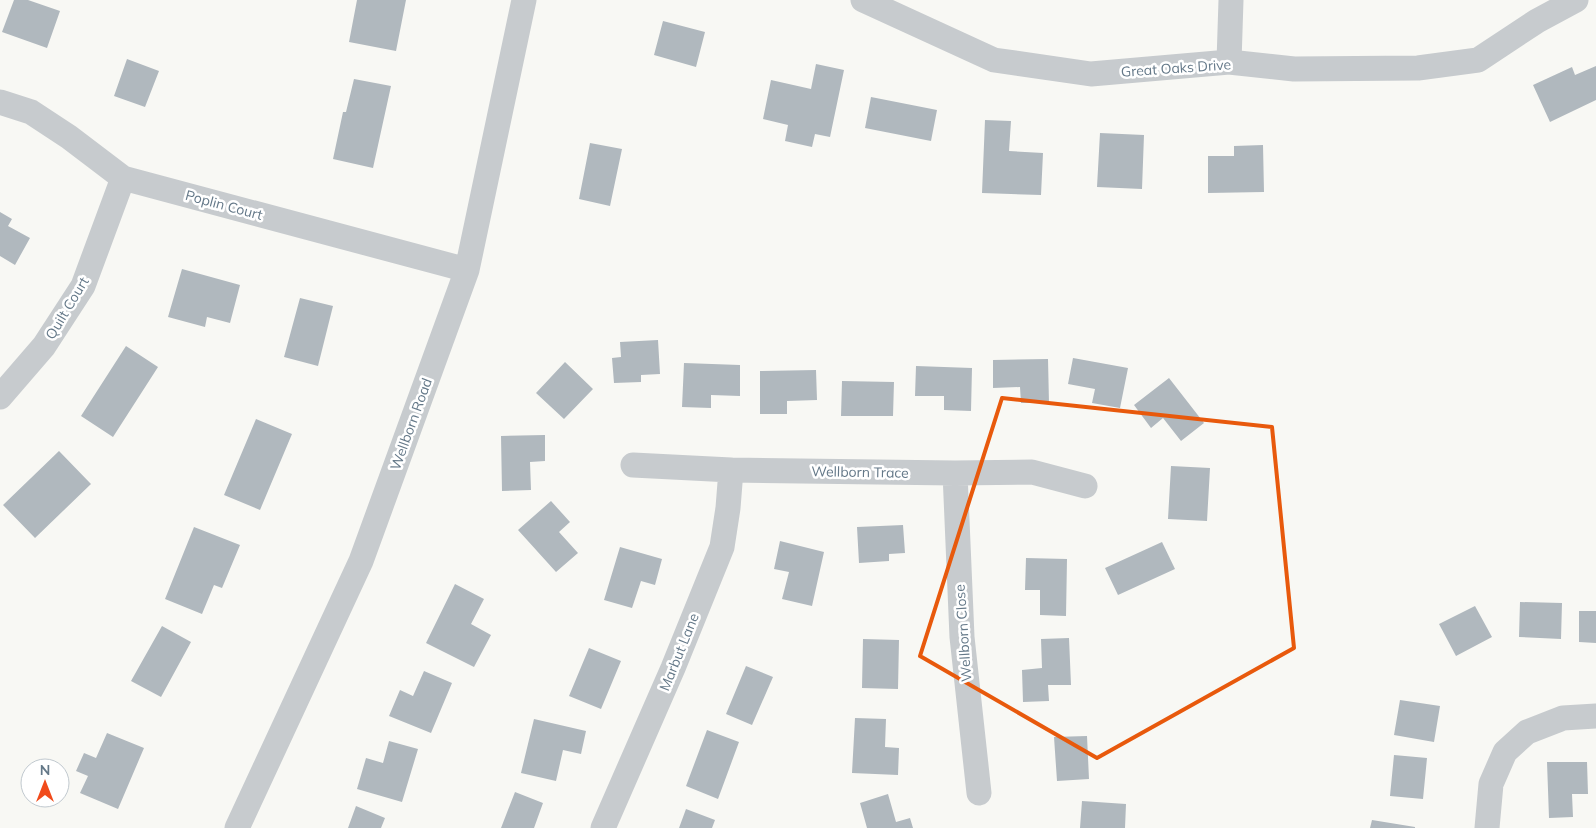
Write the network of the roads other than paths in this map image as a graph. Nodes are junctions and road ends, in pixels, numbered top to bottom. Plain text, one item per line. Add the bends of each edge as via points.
1 (524, 0) edge
2 (863, 0) edge
3 (1231, 0) edge
4 (1576, 0) edge
5 (1229, 62) junction
6 (0, 102) edge
7 (123, 178) junction
8 (466, 270) junction
9 (0, 396) edge
10 (634, 465) dead end
11 (731, 470) junction
12 (955, 473) junction
13 (1085, 486) dead end
14 (1596, 716) edge
15 (979, 793) dead end
16 (237, 828) edge
17 (603, 828) edge
18 (1487, 828) edge

1 - 8 street, Wellborn Road
2 - 5 street, Great Oaks Drive via 994,60 1091,74
3 - 5 street
4 - 5 street, Great Oaks Drive via 1478,60 1418,68 1303,69
6 - 7 street, Poplin Court via 31,112
7 - 8 street, Poplin Court
7 - 9 street, Quilt Court via 83,286 44,346
8 - 16 street, Wellborn Road via 361,561
10 - 11 street, Wellborn Trace
11 - 12 street, Wellborn Trace
11 - 17 street, Marbut Lane via 722,547
12 - 13 street, Wellborn Trace via 1032,472
12 - 15 street, Wellborn Close via 962,637
14 - 18 street via 1562,718 1527,732 1505,752 1491,784

